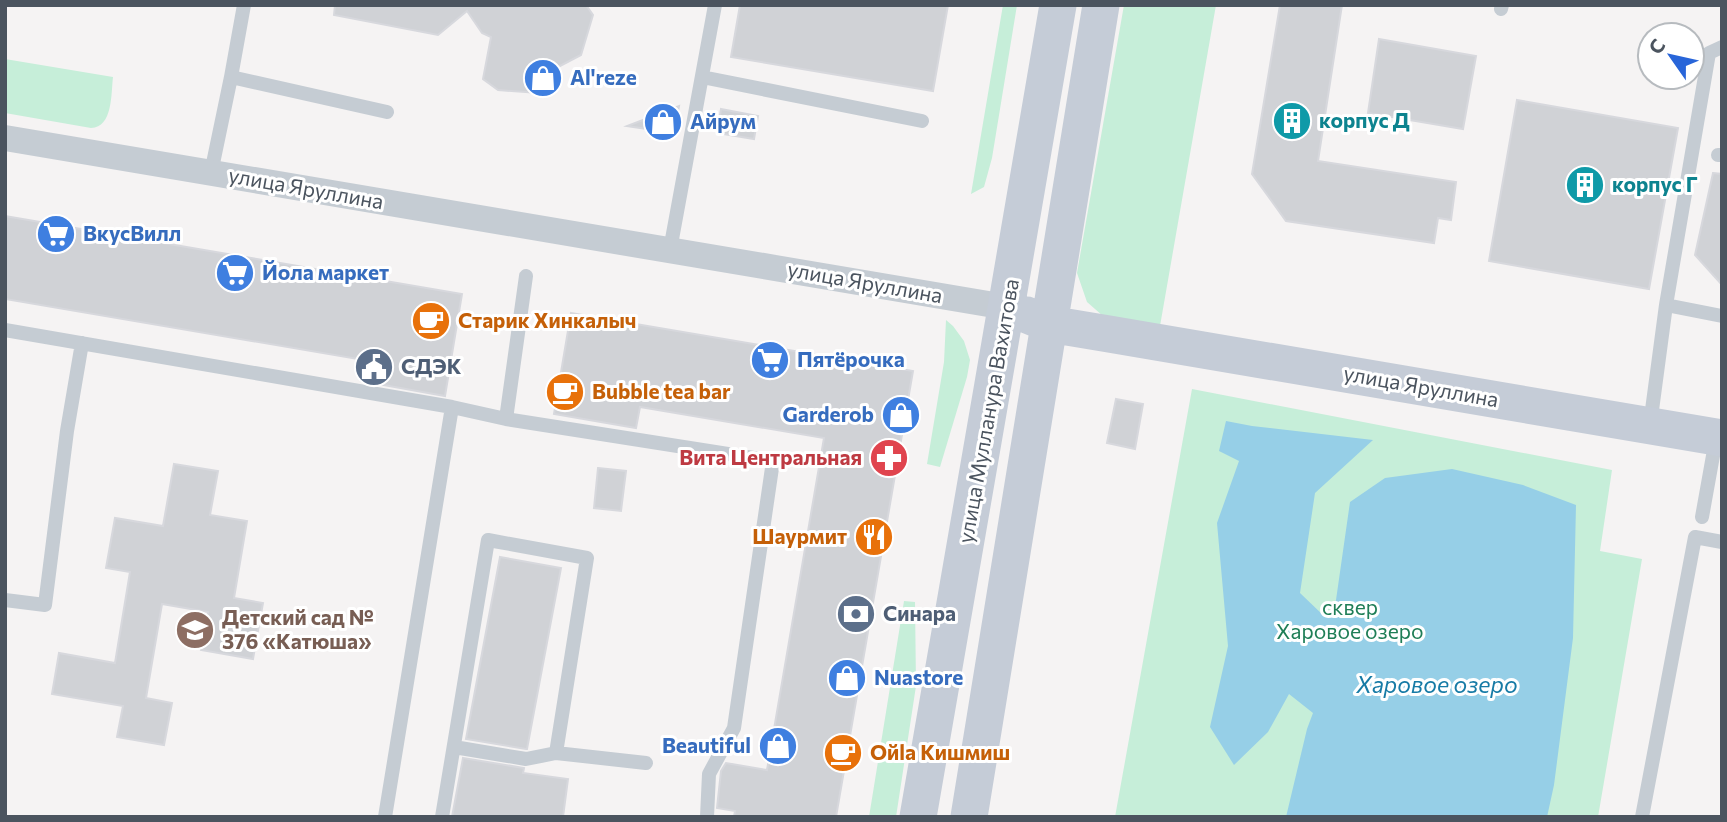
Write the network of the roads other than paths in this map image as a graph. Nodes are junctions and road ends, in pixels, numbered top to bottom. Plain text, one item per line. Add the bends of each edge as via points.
1 (244, 5) edge
2 (715, 5) edge
3 (1058, 5) edge
4 (1101, 5) edge
5 (1722, 47) edge
6 (232, 77) junction
7 (702, 77) junction
8 (387, 112) dead end
9 (922, 121) dead end
10 (5, 138) edge
11 (211, 173) junction
12 (670, 250) junction
13 (526, 276) dead end
14 (1666, 305) junction
15 (1006, 307) junction
16 (1722, 316) edge
17 (1049, 324) junction
18 (5, 330) edge
19 (82, 343) junction
20 (452, 407) junction
21 (506, 419) junction
22 (1649, 426) junction
23 (1719, 438) edge
24 (1703, 517) dead end
25 (1722, 542) edge
26 (5, 600) edge
27 (453, 747) junction
28 (556, 753) junction
29 (646, 763) dead end
30 (385, 817) edge
31 (442, 817) edge
32 (707, 817) edge
33 (918, 817) edge
34 (969, 817) edge
35 (1642, 817) edge

1 - 6 lane
2 - 7 lane
3 - 15 main road, улица Мулланура Вахитова
4 - 17 main road, улица Мулланура Вахитова
5 - 14 lane via 1709,53
6 - 8 lane
6 - 11 lane
7 - 9 lane
7 - 12 lane
10 - 11 street, улица Яруллина
11 - 12 street, улица Яруллина
12 - 15 street, улица Яруллина
13 - 21 lane
14 - 16 lane
14 - 22 lane
15 - 17 main road, улица Яруллина
15 - 33 main road, улица Мулланура Вахитова
17 - 22 main road, улица Яруллина
17 - 34 main road, улица Мулланура Вахитова
18 - 19 lane
19 - 20 lane
19 - 26 lane via 45,605
20 - 21 lane
20 - 30 lane
21 - 32 lane via 774,461 734,728 709,774
22 - 23 main road, улица Яруллина
23 - 24 lane
25 - 35 lane via 1695,537
27 - 28 lane via 526,759
27 - 28 lane via 488,540 587,558
27 - 31 lane
28 - 29 lane

